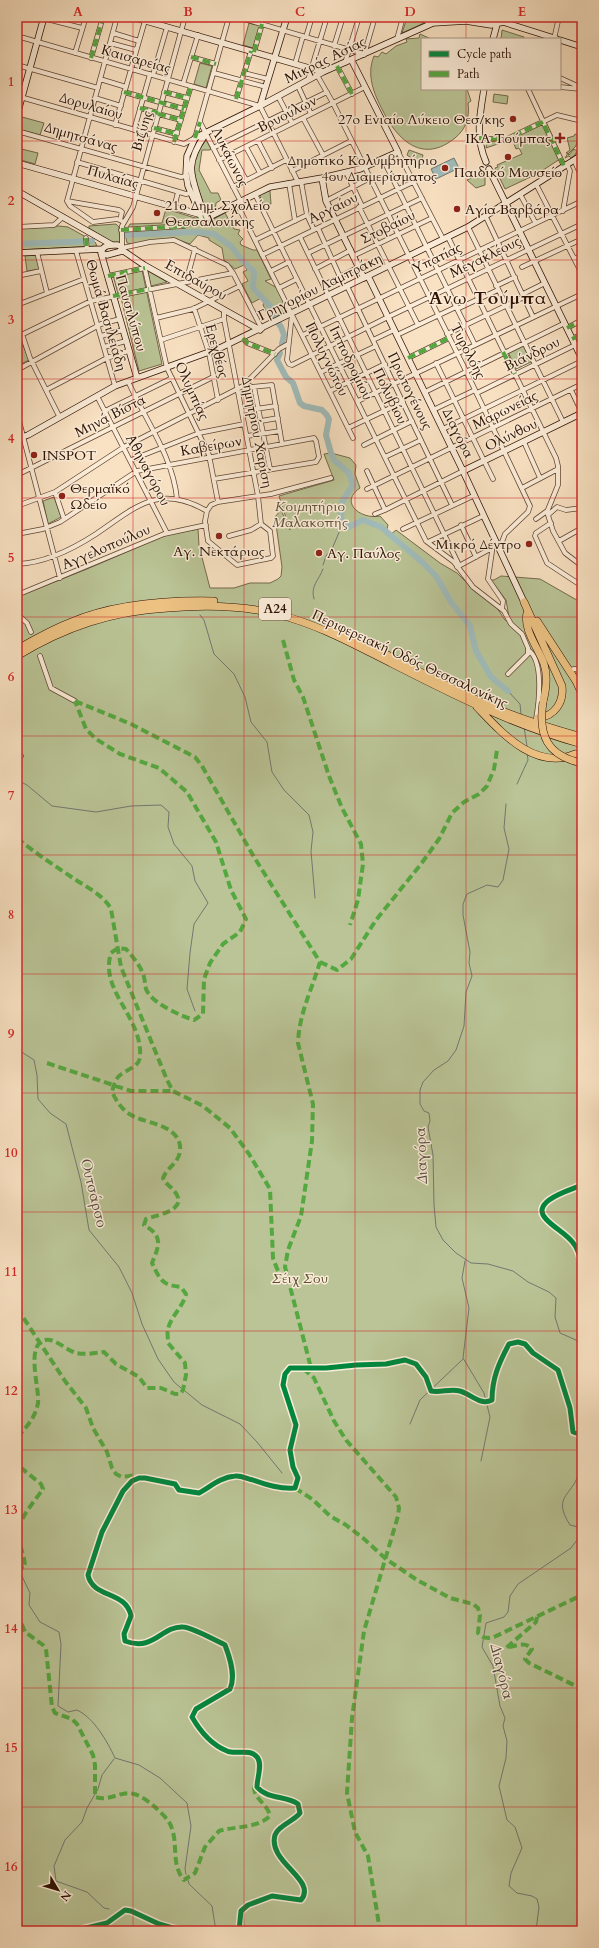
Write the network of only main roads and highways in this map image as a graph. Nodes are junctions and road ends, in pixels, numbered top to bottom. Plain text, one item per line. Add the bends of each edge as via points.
1 (528, 611) junction
2 (17, 649) edge
3 (17, 656) edge
4 (576, 681) junction
5 (582, 687) edge
6 (582, 694) edge
7 (474, 704) junction
8 (518, 718) junction
9 (532, 722) junction
10 (582, 737) edge
11 (582, 744) edge
12 (575, 754) tunnel mouth
13 (582, 763) edge

1 - 4 highway via 524,602
1 - 9 highway via 563,689 561,702 556,709
1 - 13 highway, bridge via 526,616 529,628 546,672 541,725 547,742 560,755
2 - 8 highway, Περιφερειακή Οδός Θεσσαλονίκης / Α24 via 69,622 106,611 162,603 214,601 257,605 291,613 351,637
3 - 7 highway, Περιφερειακή Οδός Θεσσαλονίκης / Α24 via 75,626 116,614 188,606 247,608 290,618 325,631
4 - 5 highway
4 - 6 highway
7 - 8 highway, Περιφερειακή Οδός Θεσσαλονίκης / Α24
7 - 12 highway via 497,729 532,753 556,758
8 - 9 highway, Περιφερειακή Οδός Θεσσαλονίκης / Α24
9 - 10 highway, Περιφερειακή Οδός Θεσσαλονίκης / Α24
9 - 11 highway, Περιφερειακή Οδός Θεσσαλονίκης / Α24

